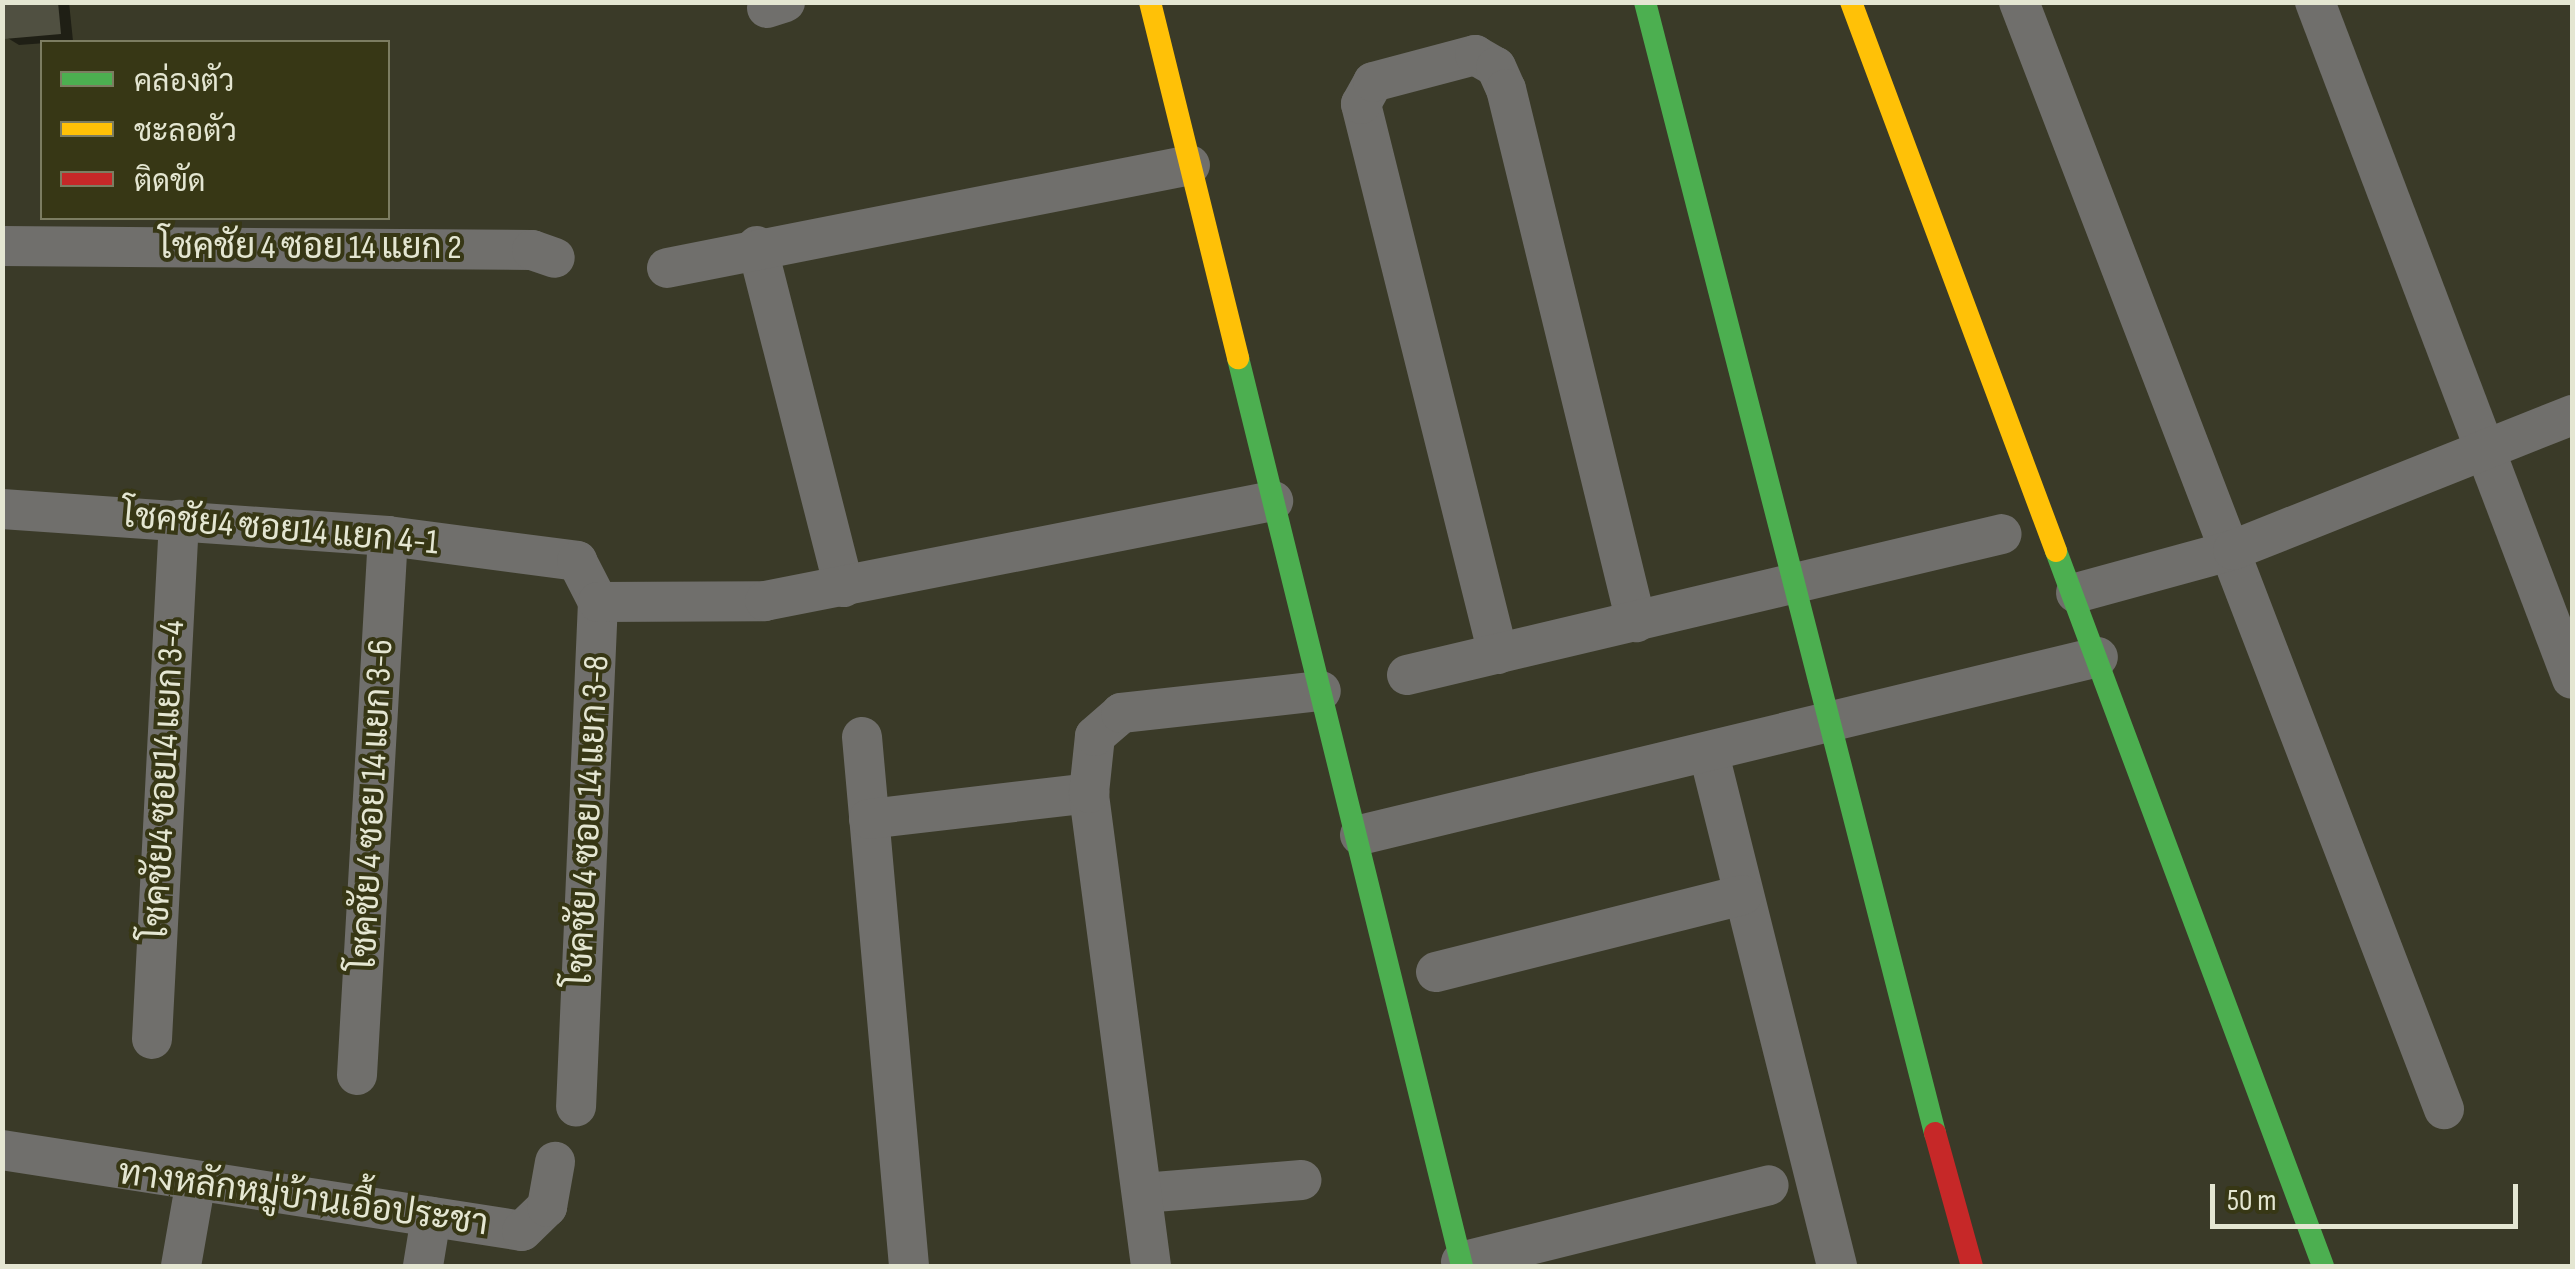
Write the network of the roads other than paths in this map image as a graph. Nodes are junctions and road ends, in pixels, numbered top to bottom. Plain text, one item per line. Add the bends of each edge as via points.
1 (1150, 2) edge
2 (1645, 2) edge
3 (1851, 2) edge
4 (2020, 2) edge
5 (2315, 2) edge
6 (1190, 165) junction
7 (2, 246) edge
8 (757, 246) junction
9 (555, 258) dead end
10 (667, 268) dead end
11 (2572, 416) edge
12 (2486, 450) junction
13 (1273, 501) junction
14 (2, 509) edge
15 (179, 520) junction
16 (2002, 534) dead end
17 (388, 536) junction
18 (2233, 550) junction
19 (844, 587) junction
20 (1789, 587) junction
21 (2076, 593) junction
22 (598, 602) junction
23 (1636, 622) junction
24 (1498, 654) junction
25 (2098, 657) junction
26 (1407, 675) dead end
27 (2572, 679) edge
28 (1321, 691) junction
29 (1823, 722) junction
30 (862, 737) dead end
31 (1709, 754) junction
32 (1089, 792) junction
33 (869, 819) junction
34 (1360, 835) junction
35 (1742, 895) junction
36 (1436, 972) dead end
37 (152, 1039) dead end
38 (357, 1075) dead end
39 (576, 1107) dead end
40 (2444, 1108) dead end
41 (2, 1150) edge
42 (554, 1162) dead end
43 (1300, 1180) dead end
44 (1768, 1185) dead end
45 (195, 1186) junction
46 (1143, 1194) junction
47 (430, 1217) junction
48 (1461, 1264) edge
49 (181, 1266) edge
50 (423, 1266) edge
51 (909, 1266) edge
52 (1151, 1266) edge
53 (1838, 1266) edge
54 (1972, 1266) edge
55 (2323, 1266) edge

1 - 6 street
2 - 20 street
3 - 21 street
4 - 18 street
5 - 12 street
6 - 8 street
6 - 13 street
7 - 9 street, โชคชัย 4 ซอย 14 แยก 2 via 532,250
8 - 10 street
8 - 19 street
11 - 12 street
12 - 18 street
12 - 27 street
13 - 19 street
13 - 28 street
14 - 15 street, โชคชัย4 ซอย14 แยก 4-1
15 - 17 street, โชคชัย4 ซอย14 แยก 4-1
15 - 37 street, โชคชัย4 ซอย14 แยก 3-4
16 - 20 street
17 - 22 street, โชคชัย4 ซอย14 แยก 4-1 via 578,560
17 - 38 street, โชคชัย 4 ซอย 14 แยก 3-6
18 - 21 street
18 - 40 street
19 - 22 street via 708,607
20 - 23 street
20 - 29 street
21 - 25 street
22 - 39 street, โชคชัย 4 ซอย 14 แยก 3-8
23 - 24 street
23 - 24 street via 1506,89 1496,67 1475,55 1373,82 1360,104
24 - 26 street
25 - 29 street
25 - 55 street
28 - 32 street via 1120,713 1095,736
28 - 34 street
29 - 31 street
29 - 54 street
30 - 33 street
31 - 34 street
31 - 35 street
32 - 33 street
32 - 46 street
33 - 51 street
34 - 48 street
35 - 36 street
35 - 53 street
41 - 45 street, ทางหลักหมู่บ้านเอื้อประชา
42 - 47 street, ทางหลักหมู่บ้านเอื้อประชา via 547,1208 522,1231
43 - 46 street
44 - 48 street
45 - 47 street, ทางหลักหมู่บ้านเอื้อประชา
45 - 49 street
46 - 52 street
47 - 50 street

